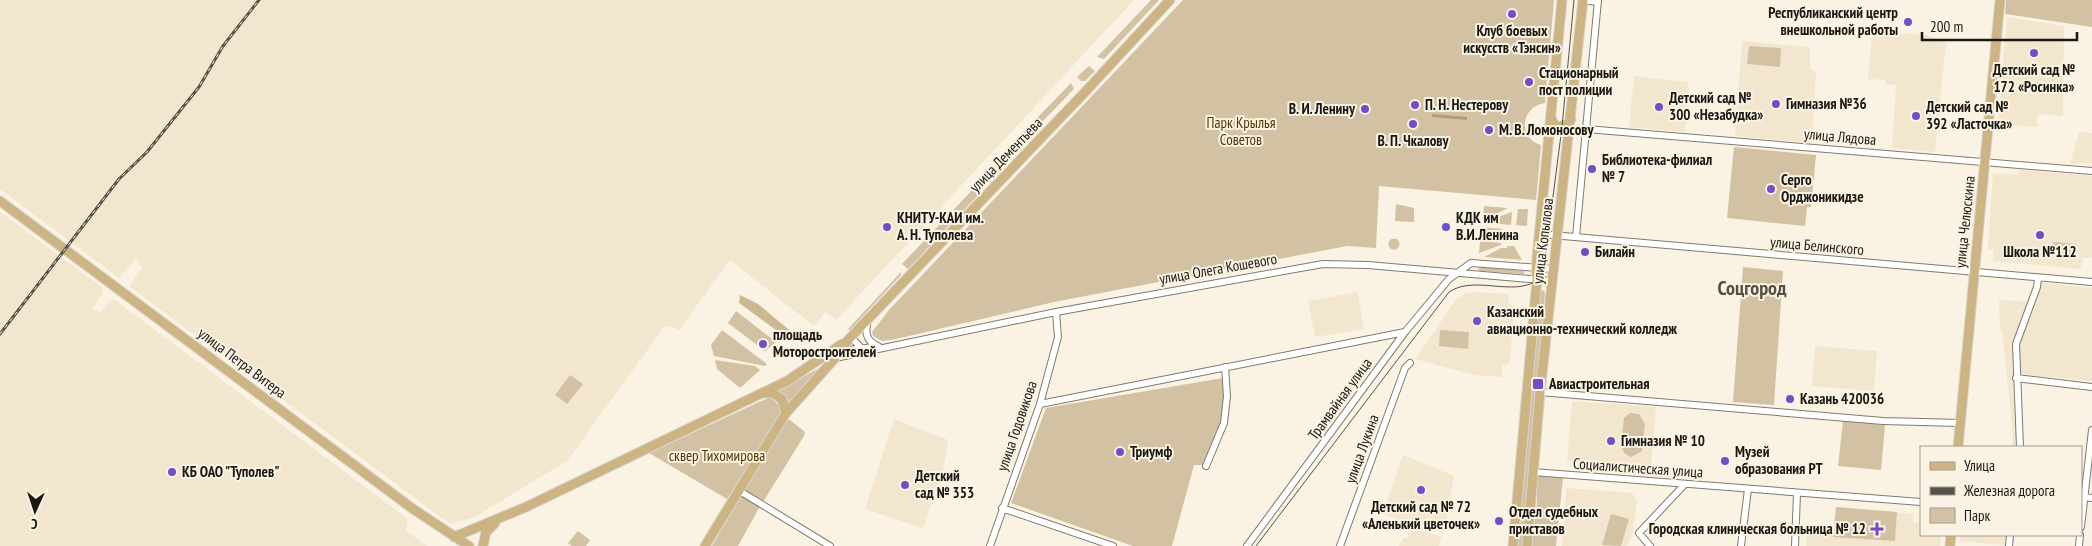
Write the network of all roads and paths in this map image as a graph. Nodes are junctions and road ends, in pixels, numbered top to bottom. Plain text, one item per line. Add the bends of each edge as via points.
1 (1170, 0) edge
2 (1562, 0) edge
3 (1583, 0) edge
4 (2000, 0) edge
5 (1598, 1) edge
6 (1551, 116) junction
7 (1571, 118) junction
8 (1586, 129) junction
9 (1986, 162) junction
10 (2092, 171) edge
11 (0, 201) edge
12 (1540, 234) junction
13 (1558, 235) junction
14 (1576, 237) junction
15 (1536, 268) junction
16 (1553, 269) junction
17 (1458, 272) junction
18 (1973, 273) junction
19 (2038, 278) junction
20 (1537, 279) junction
21 (1552, 281) junction
22 (2092, 282) edge
23 (1056, 312) junction
24 (868, 319) junction
25 (1405, 332) junction
26 (849, 338) junction
27 (879, 346) junction
28 (892, 346) junction
29 (864, 351) junction
30 (836, 354) junction
31 (1410, 363) dead end
32 (1226, 367) junction
33 (2016, 378) junction
34 (2092, 388) edge
35 (1540, 392) junction
36 (761, 393) junction
37 (1040, 404) junction
38 (786, 413) junction
39 (1960, 424) junction
40 (2092, 430) edge
41 (1958, 446) edge
42 (2020, 446) edge
43 (2091, 448) edge
44 (1206, 466) dead end
45 (1533, 472) junction
46 (1685, 484) junction
47 (1748, 489) junction
48 (738, 490) junction
49 (1797, 493) junction
50 (2084, 497) junction
51 (2092, 498) edge
52 (1920, 502) edge
53 (1002, 508) junction
54 (2082, 517) edge
55 (501, 518) junction
56 (454, 537) junction
57 (468, 546) edge
58 (483, 546) edge
59 (705, 546) edge
60 (830, 546) edge
61 (990, 546) edge
62 (1113, 546) edge
63 (1247, 546) edge
64 (1340, 546) edge
65 (1513, 546) edge
66 (1527, 546) edge
67 (1650, 546) edge
68 (1741, 546) edge
69 (1795, 546) edge

1 - 24 main road, улица Дементьева
2 - 6 main road, улица Копылова
3 - 5 street
3 - 7 main road, улица Копылова
4 - 9 main road, улица Челюскина
5 - 8 street, улица Копылова
6 - 7 main road via 1553,123 1562,127
6 - 12 main road, улица Копылова
7 - 13 main road, улица Копылова
8 - 9 street, улица Лядова
8 - 14 street, улица Копылова
9 - 10 street, улица Лядова
9 - 18 main road, улица Челюскина
11 - 56 main road, улица Петра Витера
12 - 13 street, улица Белинского
12 - 15 main road, улица Копылова
13 - 14 street, улица Белинского
13 - 16 main road, улица Копылова
14 - 18 street, улица Белинского
15 - 16 street
15 - 17 street via 1471,263
15 - 20 main road, улица Копылова
16 - 21 main road, улица Копылова
17 - 20 street, улица Олега Кошевого
17 - 23 street, улица Олега Кошевого via 1323,264
17 - 25 street, Трамвайная улица
18 - 19 street, улица Белинского
18 - 39 main road, улица Челюскина
19 - 22 street, улица Белинского
19 - 33 street via 2016,344
20 - 21 street, улица Олега Кошевого
20 - 65 main road, улица Копылова
21 - 35 main road, улица Копылова
23 - 28 street, улица Олега Кошевого
23 - 37 street, улица Годовикова via 1058,336
24 - 26 main road, улица Дементьева
24 - 27 street via 867,336
25 - 32 street
25 - 63 street, Трамвайная улица
26 - 29 street
26 - 30 main road, улица Дементьева
27 - 28 street, улица Олега Кошевого
27 - 29 street, улица Олега Кошевого
28 - 29 street, улица Олега Кошевого
29 - 30 street, улица Олега Кошевого
30 - 36 main road
30 - 38 main road
31 - 64 street, улица Лукина via 1399,383
32 - 37 street
32 - 44 street via 1224,424
33 - 34 street
33 - 42 street
35 - 39 street via 1883,421
35 - 45 main road, улица Копылова
36 - 38 main road via 777,395 785,404
36 - 55 main road
37 - 53 street, улица Годовикова
38 - 48 main road
39 - 41 main road, улица Челюскина
40 - 43 street
43 - 50 street
45 - 46 street, Социалистическая улица
45 - 66 main road, улица Копылова
46 - 47 street, Социалистическая улица
46 - 67 street via 1639,533
47 - 49 street, Социалистическая улица
47 - 68 street
48 - 59 main road
48 - 60 street
49 - 52 street, Социалистическая улица
49 - 69 street
50 - 51 street
50 - 54 street
53 - 61 street, улица Годовикова
53 - 62 street
55 - 56 main road
55 - 58 main road via 489,528
56 - 57 main road, улица Петра Витера

